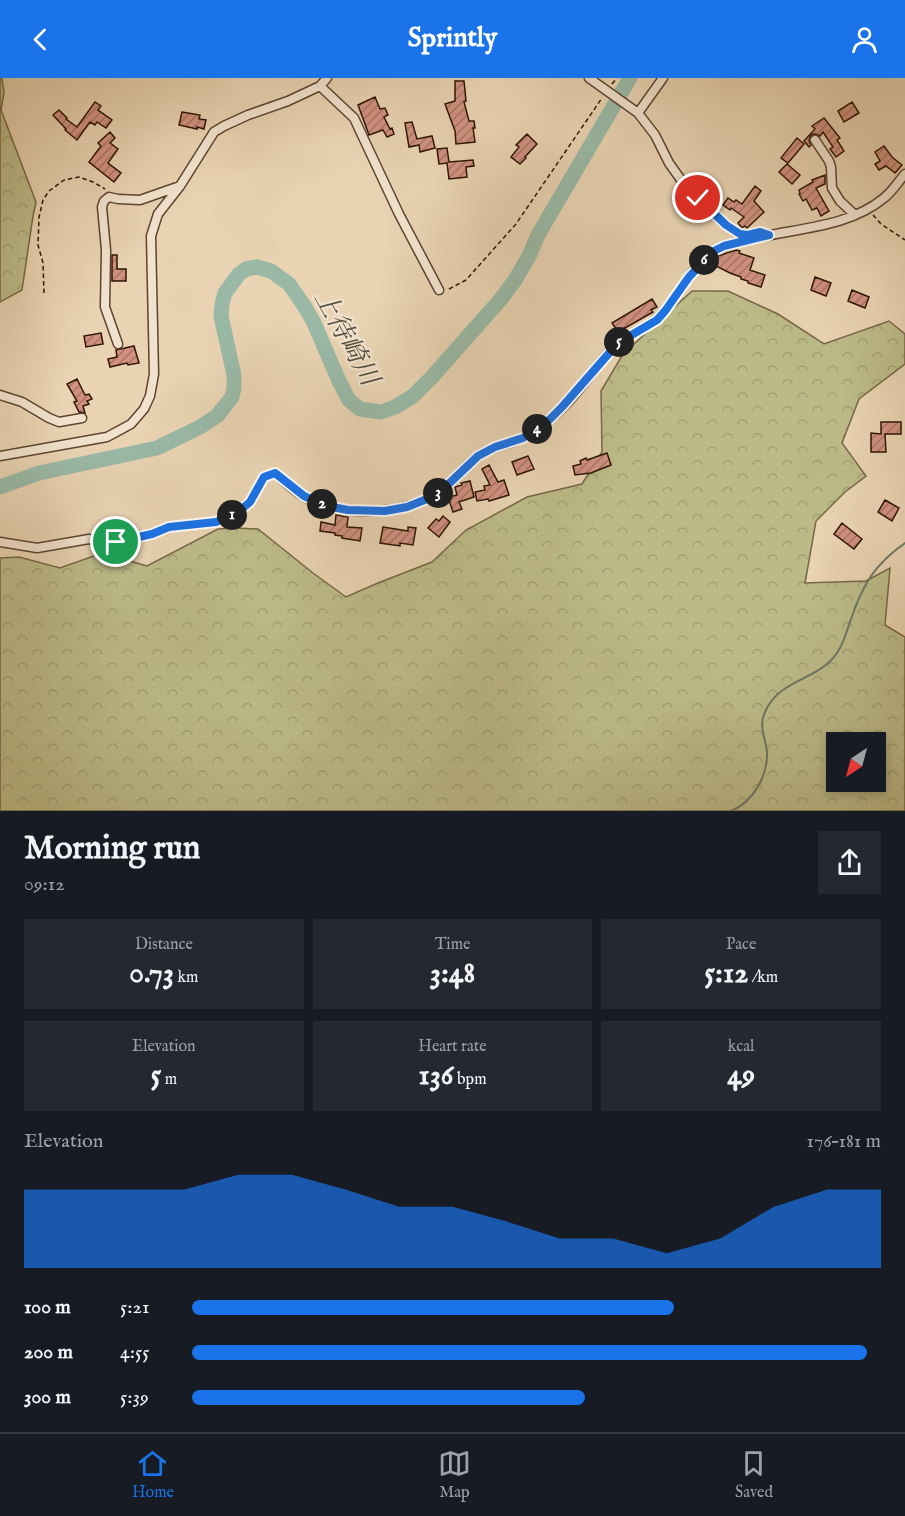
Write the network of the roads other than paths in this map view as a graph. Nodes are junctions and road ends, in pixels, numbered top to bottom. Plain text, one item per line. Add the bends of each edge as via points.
1 (327, 78) edge
2 (589, 78) edge
3 (663, 78) edge
4 (320, 86) junction
5 (638, 113) junction
6 (815, 140) dead end
7 (905, 174) edge
8 (180, 186) junction
9 (855, 215) junction
10 (769, 235) junction
11 (439, 290) road end
12 (118, 344) dead end
13 (0, 395) edge
14 (82, 418) dead end
15 (1, 456) edge
16 (0, 542) edge

1 - 4 street
2 - 5 street
3 - 5 street
4 - 8 street via 214,132
4 - 11 street via 354,118
5 - 10 street via 684,184 726,225 740,234
6 - 9 street via 829,161 832,188
7 - 9 street via 886,197
8 - 12 street via 140,200 109,196 104,201 105,307
8 - 15 street via 158,214 151,236 154,374 144,409 130,424 107,437
9 - 10 street
10 - 16 street via 712,252 657,320 618,343 549,420 523,438 478,456 437,495 407,507 385,511 327,506 304,496 275,473 264,477 250,502 237,513 216,522 169,527 116,542 89,539 38,548
13 - 14 street via 59,422

